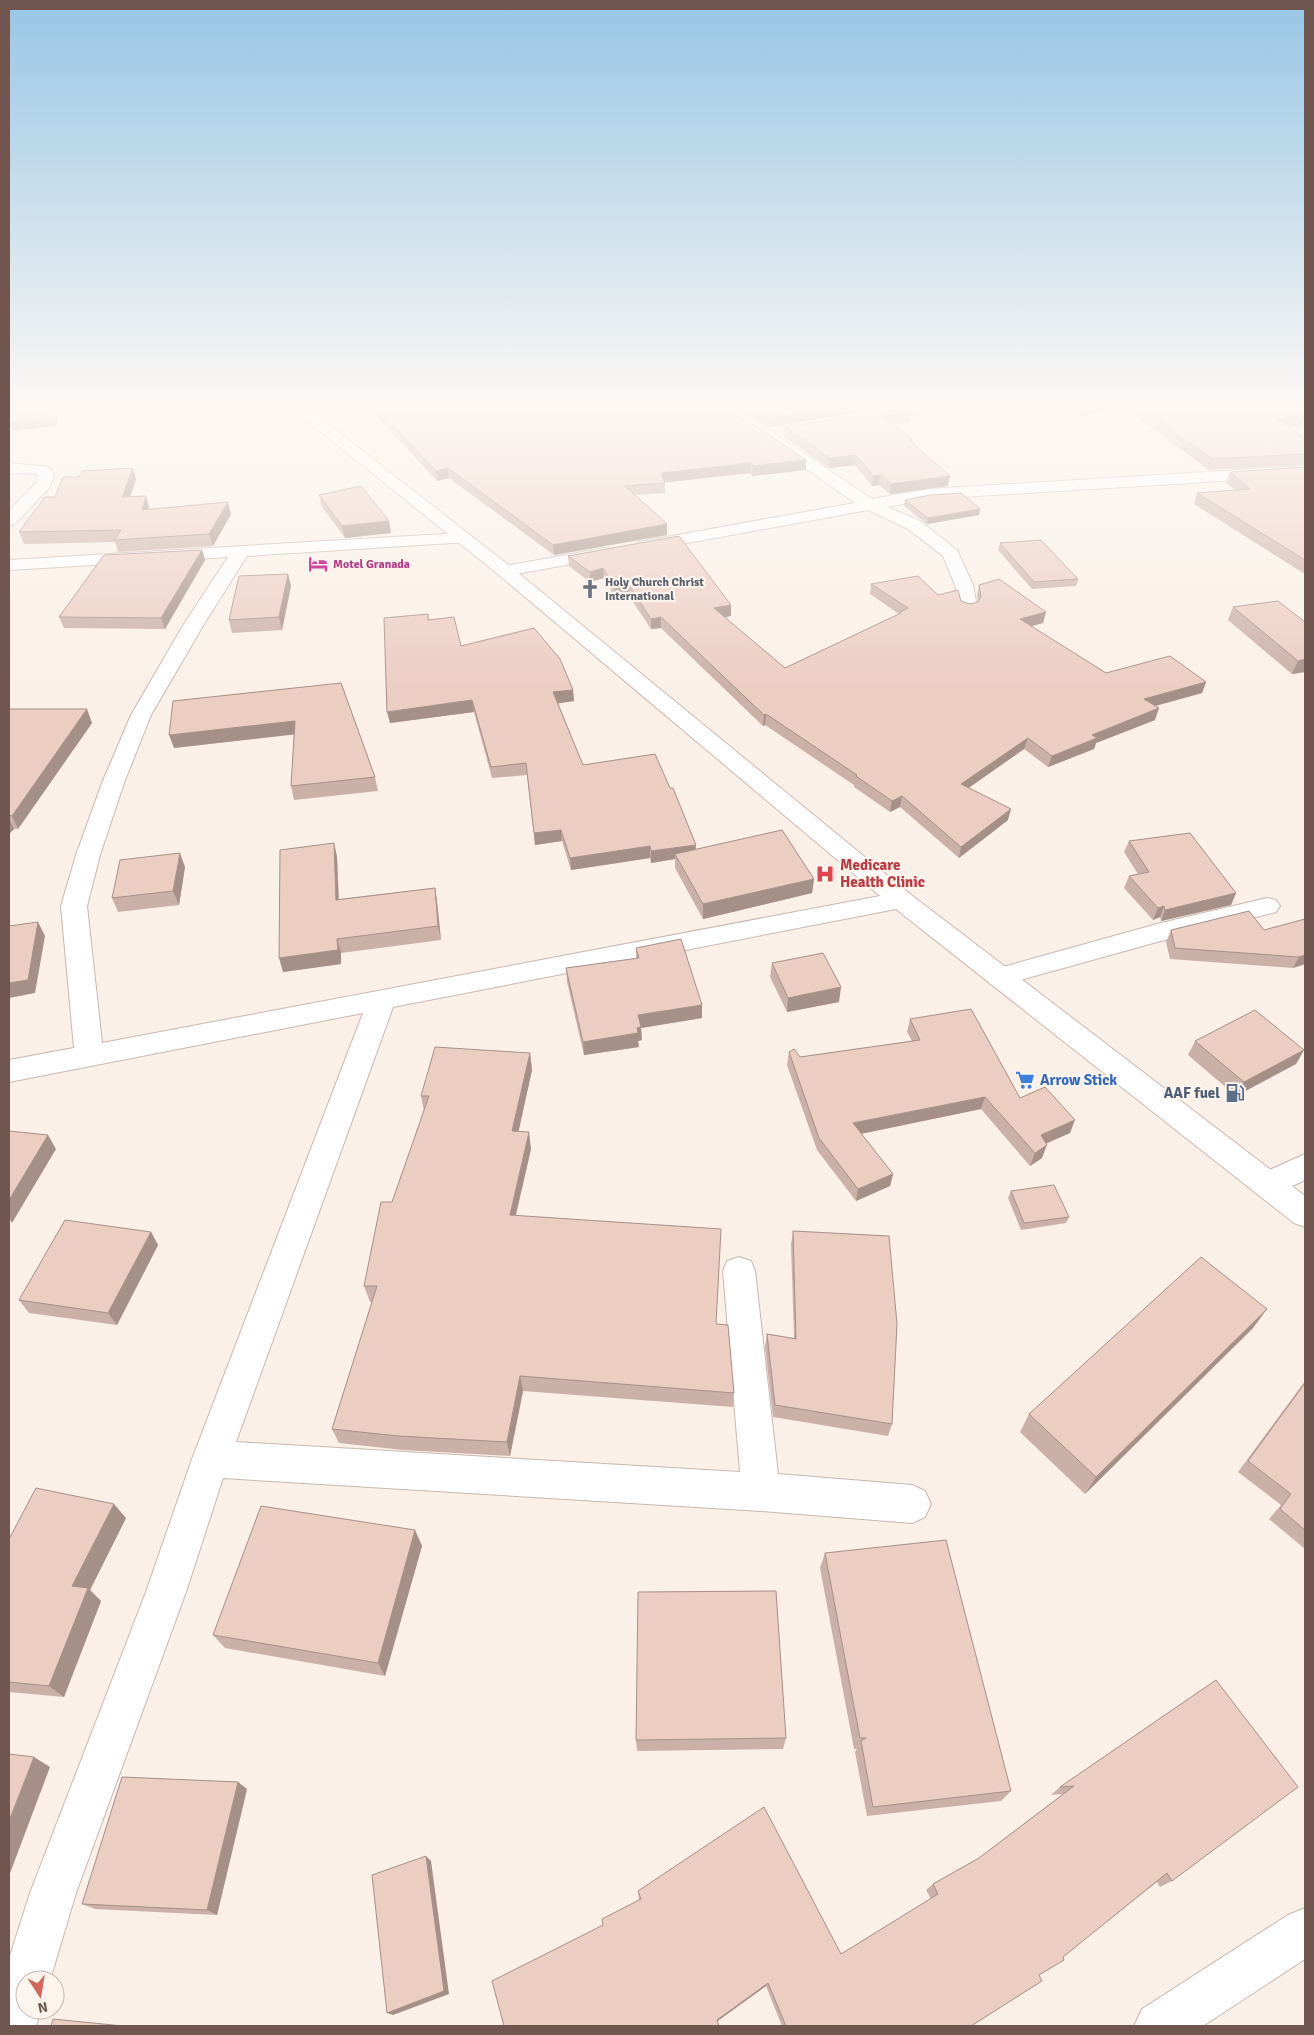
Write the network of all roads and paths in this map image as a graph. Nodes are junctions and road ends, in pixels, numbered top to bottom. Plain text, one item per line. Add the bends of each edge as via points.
1 (30, 498) edge
2 (411, 498) edge
3 (859, 498) edge
4 (905, 498) edge
5 (868, 504) junction
6 (9, 520) edge
7 (461, 538) junction
8 (241, 551) junction
9 (9, 565) edge
10 (505, 571) junction
11 (968, 607) edge
12 (901, 900) junction
13 (1267, 906) dead end
14 (999, 977) junction
15 (382, 1000) junction
16 (89, 1057) junction
17 (9, 1071) edge
18 (1305, 1166) edge
19 (1269, 1184) junction
20 (1305, 1214) edge
21 (739, 1271) dead end
22 (211, 1459) junction
23 (761, 1492) junction
24 (912, 1504) dead end
25 (1305, 1932) edge
26 (28, 1970) edge
27 (15, 2013) edge
28 (11, 2026) edge
29 (1160, 2026) edge

1 - 6 street
2 - 7 street
3 - 5 street
4 - 5 street
5 - 10 street via 846,511
5 - 11 street via 914,525 950,554 964,585
7 - 8 street
7 - 10 street
8 - 9 street
8 - 16 street via 141,715 88,854 74,906
10 - 12 street
12 - 14 street
12 - 15 street
13 - 14 street
14 - 19 street
15 - 16 street
15 - 22 street
16 - 17 street
18 - 19 street
19 - 20 street
21 - 23 street
22 - 23 street
22 - 26 street via 166,1592 53,1893
23 - 24 street
25 - 29 street
27 - 28 street

